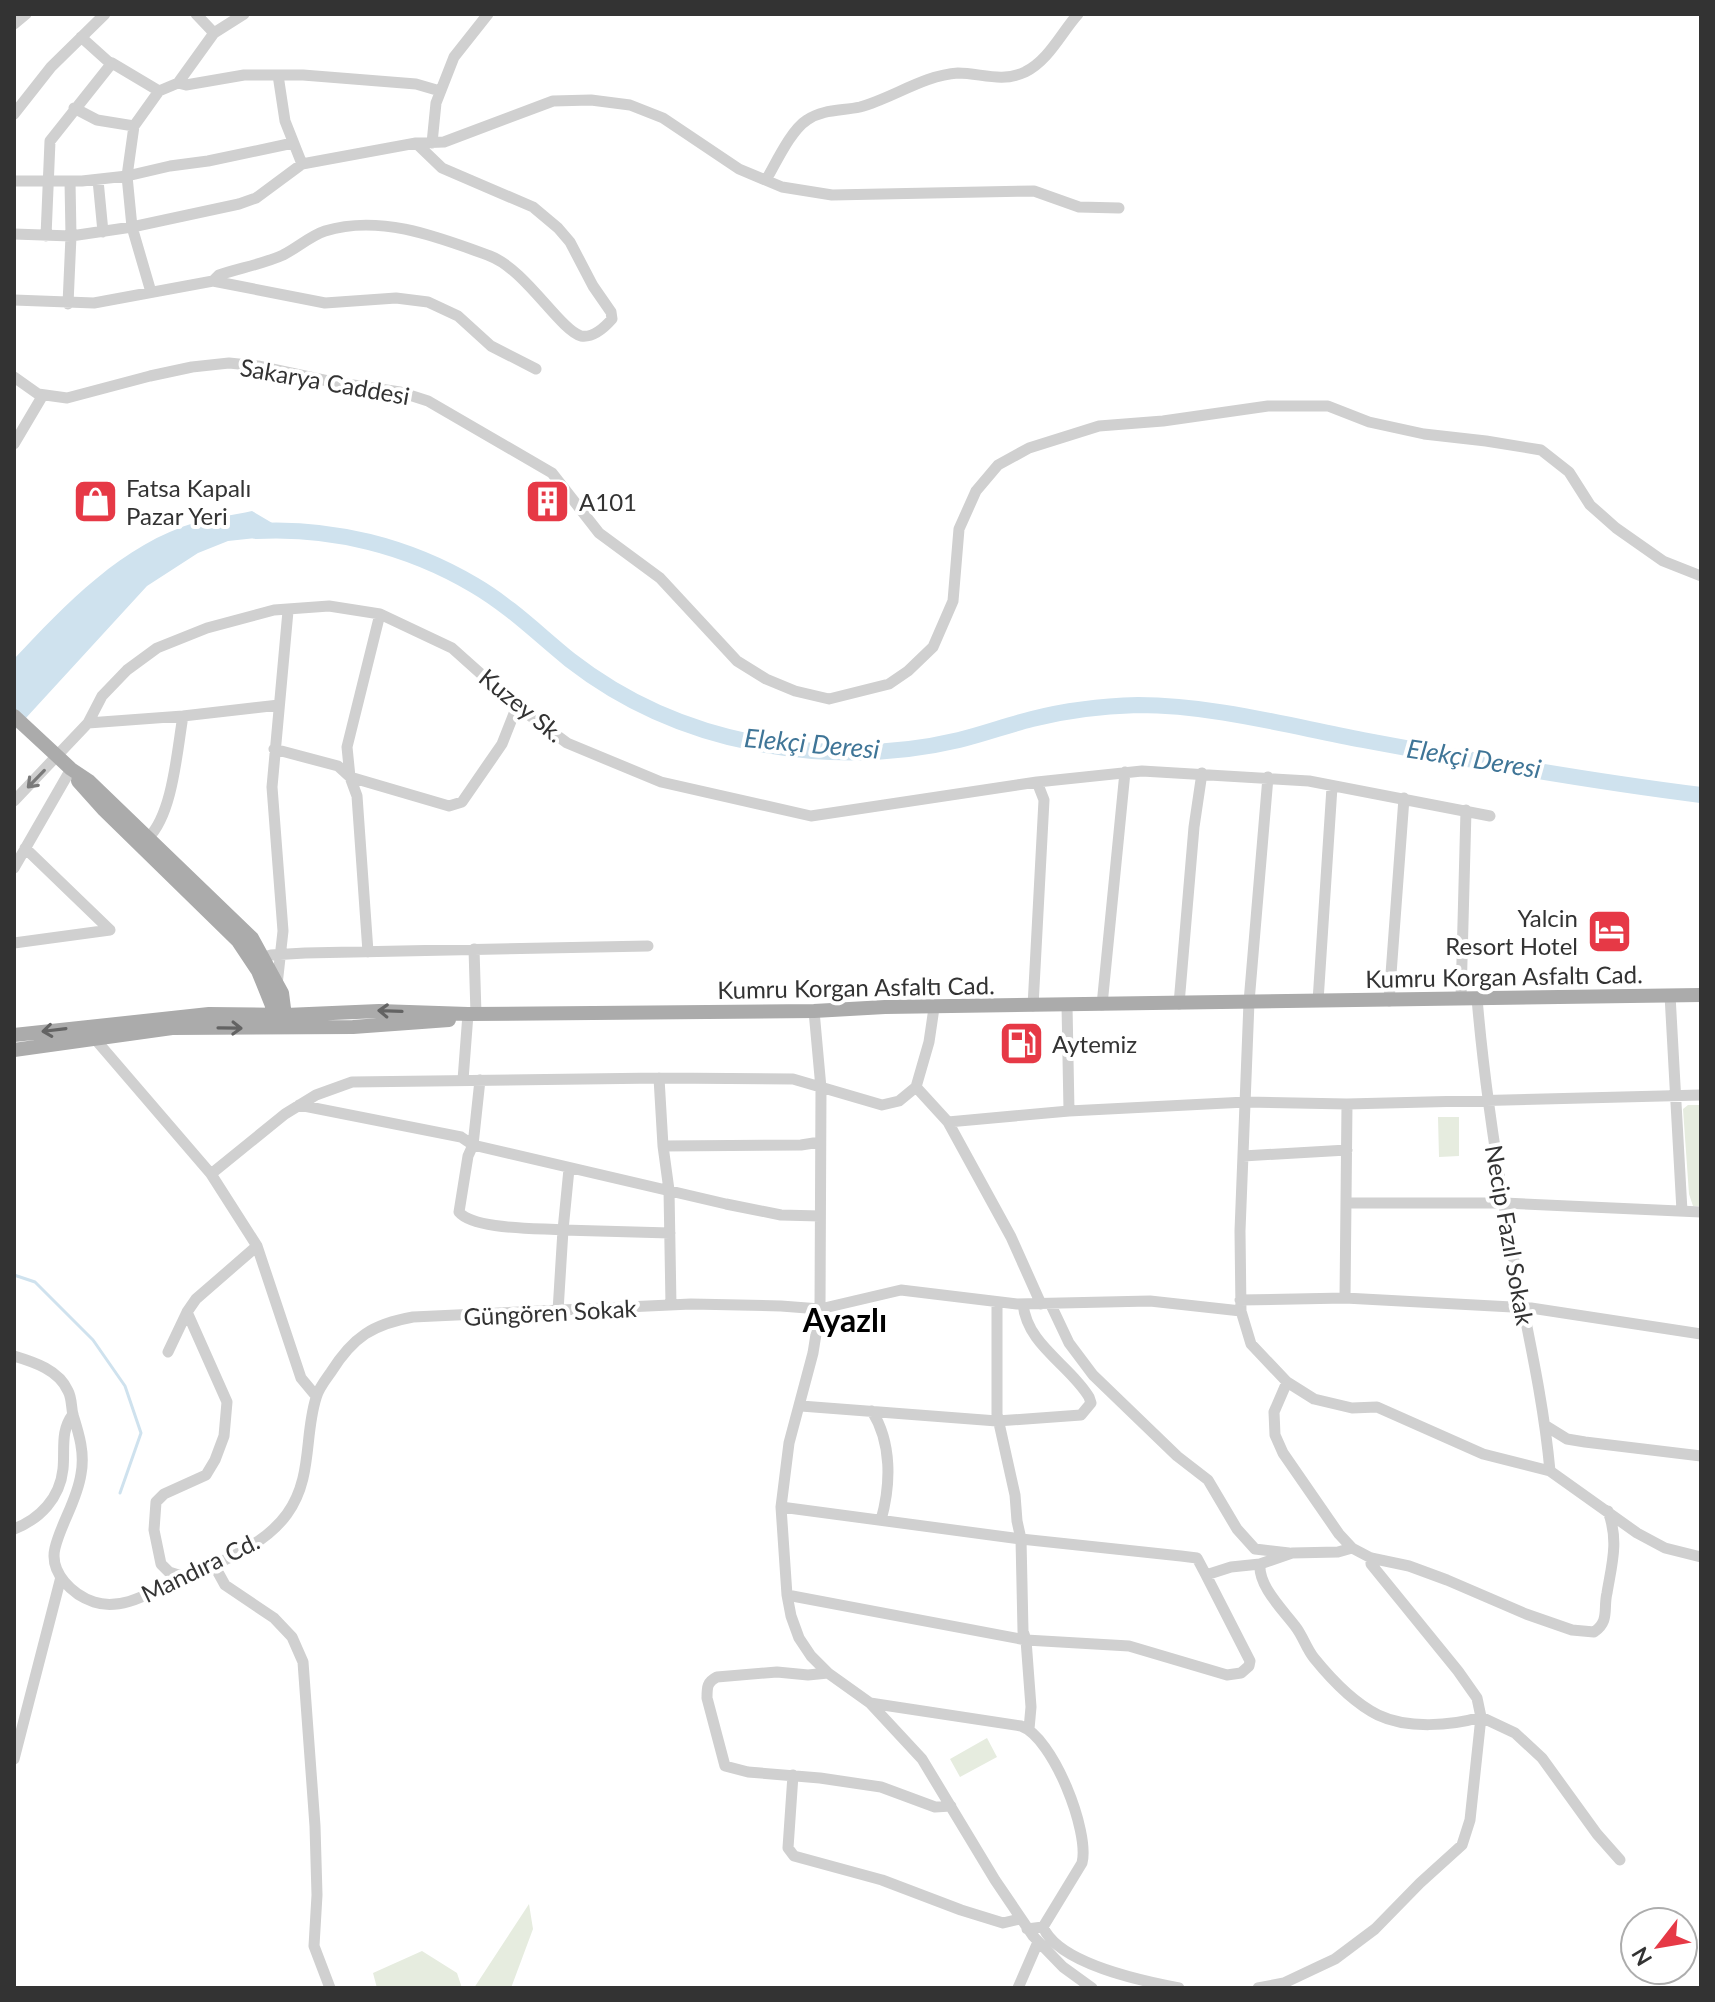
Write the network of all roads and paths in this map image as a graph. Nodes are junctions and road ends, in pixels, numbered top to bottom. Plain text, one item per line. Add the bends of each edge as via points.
1 (26, 14) edge
2 (105, 14) edge
3 (196, 14) edge
4 (244, 14) edge
5 (488, 14) edge
6 (1078, 14) edge
7 (14, 24) edge
8 (214, 33) junction
9 (81, 37) junction
10 (111, 64) junction
11 (278, 75) junction
12 (178, 83) junction
13 (159, 91) junction
14 (440, 91) junction
15 (74, 108) junction
16 (14, 114) edge
17 (134, 126) junction
18 (293, 143) junction
19 (416, 143) junction
20 (432, 143) junction
21 (302, 164) junction
22 (127, 176) junction
23 (98, 180) junction
24 (766, 180) junction
25 (14, 181) edge
26 (47, 181) junction
27 (70, 181) junction
28 (1119, 208) dead end
29 (132, 227) junction
30 (103, 232) junction
31 (14, 234) edge
32 (46, 236) junction
33 (71, 236) junction
34 (213, 281) junction
35 (151, 292) junction
36 (14, 300) edge
37 (68, 304) junction
38 (536, 369) dead end
39 (14, 377) edge
40 (43, 395) junction
41 (14, 444) edge
42 (1701, 576) edge
43 (288, 611) junction
44 (380, 614) junction
45 (279, 705) junction
46 (517, 706) junction
47 (14, 716) edge
48 (183, 716) junction
49 (88, 723) junction
50 (274, 749) junction
51 (53, 752) junction
52 (71, 769) junction
53 (1125, 772) junction
54 (1202, 773) junction
55 (350, 777) junction
56 (1268, 777) junction
57 (1037, 782) junction
58 (1332, 787) junction
59 (1404, 798) junction
60 (14, 801) edge
61 (107, 806) junction
62 (1466, 810) junction
63 (1490, 816) dead end
64 (145, 842) junction
65 (25, 848) junction
66 (14, 868) edge
67 (14, 943) edge
68 (648, 946) dead end
69 (474, 949) junction
70 (368, 952) junction
71 (281, 954) junction
72 (258, 960) junction
73 (277, 985) junction
74 (1670, 995) junction
75 (1701, 995) edge
76 (1461, 998) junction
77 (1477, 998) junction
78 (1318, 1001) junction
79 (1389, 1001) junction
80 (1249, 1002) junction
81 (1179, 1004) junction
82 (1067, 1005) junction
83 (1102, 1005) junction
84 (1033, 1006) junction
85 (934, 1008) junction
86 (814, 1011) junction
87 (472, 1014) junction
88 (280, 1022) junction
89 (14, 1035) edge
90 (95, 1039) junction
91 (14, 1050) edge
92 (659, 1078) junction
93 (463, 1080) junction
94 (480, 1080) junction
95 (916, 1087) junction
96 (821, 1088) junction
97 (1675, 1095) junction
98 (1701, 1095) edge
99 (1486, 1100) junction
100 (1246, 1102) junction
101 (1347, 1104) junction
102 (299, 1105) junction
103 (1069, 1111) junction
104 (948, 1122) junction
105 (820, 1142) junction
106 (473, 1145) junction
107 (663, 1146) junction
108 (1347, 1150) junction
109 (1243, 1156) junction
110 (569, 1169) junction
111 (211, 1174) junction
112 (669, 1190) junction
113 (1347, 1203) junction
114 (1504, 1203) junction
115 (1682, 1211) junction
116 (1701, 1212) edge
117 (820, 1216) junction
118 (563, 1230) junction
119 (670, 1233) junction
120 (257, 1246) junction
121 (1345, 1298) junction
122 (997, 1302) junction
123 (1023, 1304) junction
124 (671, 1305) junction
125 (1046, 1305) junction
126 (1240, 1306) junction
127 (820, 1309) junction
128 (1523, 1309) junction
129 (558, 1311) junction
130 (187, 1312) junction
131 (1701, 1334) edge
132 (168, 1352) dead end
133 (14, 1356) edge
134 (1287, 1382) junction
135 (316, 1396) junction
136 (801, 1406) junction
137 (872, 1411) junction
138 (73, 1414) junction
139 (997, 1421) junction
140 (1546, 1426) junction
141 (1701, 1456) edge
142 (1550, 1471) junction
143 (781, 1507) junction
144 (1608, 1511) junction
145 (881, 1520) junction
146 (14, 1529) edge
147 (1021, 1539) junction
148 (1352, 1548) junction
149 (1292, 1553) junction
150 (1701, 1557) edge
151 (1371, 1558) junction
152 (1260, 1564) junction
153 (214, 1565) junction
154 (1206, 1575) junction
155 (61, 1577) junction
156 (182, 1579) junction
157 (787, 1595) junction
158 (1026, 1640) junction
159 (828, 1673) junction
160 (870, 1703) junction
161 (1481, 1717) junction
162 (1029, 1729) junction
163 (14, 1759) edge
164 (793, 1775) junction
165 (951, 1806) junction
166 (1620, 1860) dead end
167 (1024, 1924) junction
168 (1043, 1927) junction
169 (1038, 1942) junction
170 (330, 1988) edge
171 (1018, 1988) edge
172 (1092, 1988) edge
173 (1179, 1988) edge
174 (1258, 1988) edge

1 - 7 street
2 - 9 street
3 - 8 street
4 - 8 street
5 - 14 street via 454,57
6 - 24 street via 1047,54 1014,76 942,76 860,107 806,120
8 - 12 street
9 - 10 street
9 - 16 street
10 - 13 street
10 - 15 street
11 - 12 street
11 - 14 street via 416,84
11 - 18 street
12 - 13 street
13 - 17 street
14 - 20 street
15 - 17 street via 97,120
15 - 26 street via 50,141
17 - 22 street
18 - 21 street
18 - 22 street
19 - 20 street
19 - 21 street
19 - 34 street via 442,168 533,207 558,228 611,312 606,326 582,336 494,257 383,224 323,231 282,255
20 - 24 street via 553,101 604,102 663,118 739,169
21 - 29 street via 256,198
22 - 23 street
22 - 29 street
23 - 27 street
23 - 30 street
24 - 28 street via 832,195 1034,191 1079,207
25 - 26 street
26 - 27 street
26 - 32 street
27 - 33 street
29 - 30 street
29 - 35 street
30 - 33 street
31 - 32 street
32 - 33 street
33 - 37 street
34 - 35 street
34 - 38 street via 325,303 396,298 428,302 458,316 491,346
35 - 37 street
36 - 37 street
39 - 40 street
40 - 41 street
40 - 42 street, Sakarya Caddesi via 67,398 229,363 428,401 552,473 599,533 660,578 737,661 795,691 829,699 889,684 933,647 953,601 959,529 976,491 998,465 1029,448 1099,426 1268,406 1328,406 1424,434 1541,450 1569,472 1590,505 1616,528 1663,561
43 - 44 street, Kuzey Sk. via 329,606
43 - 45 street
43 - 49 street, Kuzey Sk. via 207,628 157,648 102,696
44 - 46 street, Kuzey Sk. via 452,648
44 - 55 street via 347,747
45 - 48 street
45 - 50 street
46 - 55 street via 502,744 462,802 449,806
46 - 57 street, Kuzey Sk. via 567,743 661,782 811,816
47 - 51 main road
48 - 49 street
48 - 64 street via 164,812
49 - 51 street, Kuzey Sk.
50 - 55 street via 338,766
50 - 71 street
51 - 52 main road
51 -> 60 street, Kuzey Sk.
52 - 61 main road via 89,781
52 - 61 main road via 80,785
52 - 65 street
53 - 54 street, Kuzey Sk.
53 - 57 street, Kuzey Sk.
53 - 83 street
54 - 56 street, Kuzey Sk.
54 - 81 street
55 - 70 street via 357,796
56 - 58 street, Kuzey Sk.
56 - 80 street
57 - 84 street via 1044,800
58 - 59 street, Kuzey Sk.
58 - 78 street
59 - 62 street, Kuzey Sk.
59 - 79 street
61 - 64 main road
62 - 63 street, Kuzey Sk.
62 - 76 street
64 - 72 main road via 252,938
65 - 66 street
65 - 67 street via 110,930
68 - 69 street
69 - 70 street
69 - 87 street
70 - 71 street
71 - 72 street
71 - 73 street
72 - 73 main road
72 - 88 main road
73 - 88 main road
74 - 75 main road, Kumru Korgan Asfaltı Cad.
74 - 77 main road, Kumru Korgan Asfaltı Cad.
74 - 97 street
76 - 77 main road, Kumru Korgan Asfaltı Cad.
76 - 79 main road, Kumru Korgan Asfaltı Cad.
77 - 99 street, Necip Fazıl Sokak
78 - 79 main road, Kumru Korgan Asfaltı Cad.
78 - 80 main road, Kumru Korgan Asfaltı Cad.
80 - 81 main road, Kumru Korgan Asfaltı Cad.
80 - 100 street
81 - 83 main road, Kumru Korgan Asfaltı Cad.
82 - 83 main road, Kumru Korgan Asfaltı Cad.
82 - 84 main road, Kumru Korgan Asfaltı Cad.
82 - 103 street
84 - 85 main road, Kumru Korgan Asfaltı Cad.
85 - 86 main road, Kumru Korgan Asfaltı Cad.
85 - 95 street
86 - 87 main road, Kumru Korgan Asfaltı Cad.
86 - 96 street
87 - 88 main road, Kumru Korgan Asfaltı Cad. via 379,1011
87 - 93 street
88 -> 89 main road, Kumru Korgan Asfaltı Cad. via 209,1014
90 -> 88 main road
90 - 91 main road
90 - 111 street
92 - 94 street
92 - 96 street via 793,1079
92 - 107 street
93 - 94 street
93 - 102 street via 352,1082
94 - 106 street
95 - 96 street via 899,1101 882,1105
95 - 104 street
96 - 105 street
97 - 98 street
97 - 99 street
97 - 115 street
99 - 101 street
99 - 114 street, Necip Fazıl Sokak
100 - 101 street
100 - 103 street
100 - 109 street
101 - 108 street
102 - 106 street via 461,1137
102 - 111 street
103 - 104 street
104 - 125 street
105 - 107 street
105 - 117 street
106 - 110 street
106 - 118 street via 462,1216 505,1226
107 - 112 street
108 - 109 street
108 - 113 street
109 - 126 street
110 - 112 street
110 - 118 street
111 - 120 street
112 - 117 street via 781,1215
112 - 119 street
113 - 114 street
113 - 121 street
114 - 115 street
114 - 128 street, Necip Fazıl Sokak
115 - 116 street
117 - 127 street
118 - 119 street
118 - 129 street
119 - 124 street
120 - 130 street
120 - 135 street via 301,1378
121 - 126 street, Güngören Sokak
121 - 128 street, Güngören Sokak
122 - 123 street, Güngören Sokak
122 - 127 street, Güngören Sokak via 901,1290
122 - 139 street
123 - 125 street, Güngören Sokak
123 - 139 street via 1042,1345 1091,1403 1081,1415
124 - 127 street, Güngören Sokak
124 - 129 street, Güngören Sokak
125 - 126 street, Güngören Sokak via 1150,1301
125 - 149 street via 1093,1375 1208,1480 1255,1549
126 - 134 street via 1251,1344
127 - 136 street
128 - 131 street, Güngören Sokak
128 - 140 street, Necip Fazıl Sokak
129 - 135 street, Güngören Sokak via 386,1322 363,1334 343,1354
130 - 132 street
130 - 156 street via 227,1402 224,1436 206,1475 156,1502 154,1530 161,1564
133 - 138 street via 56,1375 69,1391
134 - 142 street via 1314,1399 1352,1408 1377,1407 1483,1454
134 - 148 street via 1274,1412 1275,1435
135 - 153 street, Mandıra Cd. via 309,1452 289,1513 274,1530
136 - 137 street
136 - 143 street via 789,1443
137 - 139 street
137 - 145 street via 888,1448
138 - 146 street via 64,1430 63,1471 55,1495 31,1522
138 - 155 street via 82,1472 54,1550
139 - 147 street
140 - 141 street via 1567,1439
140 - 142 street, Necip Fazıl Sokak
142 - 144 street
143 - 145 street
143 - 157 street
144 - 150 street via 1665,1548
144 - 151 street via 1615,1560 1606,1617 1594,1632 1561,1626 1409,1566
145 - 147 street
147 - 154 street via 1197,1558
147 - 158 street
148 - 149 street
148 - 151 street
149 - 152 street
151 - 161 street via 1465,1680
152 - 154 street
152 - 161 street via 1267,1588 1312,1656 1344,1690 1378,1715 1404,1722 1459,1724
153 - 156 street, Mandıra Cd.
153 - 170 street via 225,1585 292,1637 303,1662 315,1826 314,1946
154 - 158 street via 1250,1661 1241,1673 1227,1675 1129,1646
155 - 156 street, Mandıra Cd. via 97,1603 114,1605
155 - 163 street
157 - 158 street
157 - 159 street via 799,1638
158 - 162 street
159 - 160 street
159 - 164 street via 717,1677 707,1687 725,1766
160 - 162 street
160 - 165 street via 922,1759
161 - 166 street via 1515,1733 1542,1758
161 - 174 street via 1470,1820 1462,1845 1375,1929 1335,1959 1284,1983
162 - 168 street via 1053,1759 1085,1844 1082,1863
164 - 165 street via 881,1787 935,1807
164 - 167 street via 788,1848 794,1856 882,1880 1003,1923
165 - 167 street
167 - 168 street
167 - 169 street
168 - 173 street via 1048,1938 1084,1961
169 - 171 street
169 - 172 street

